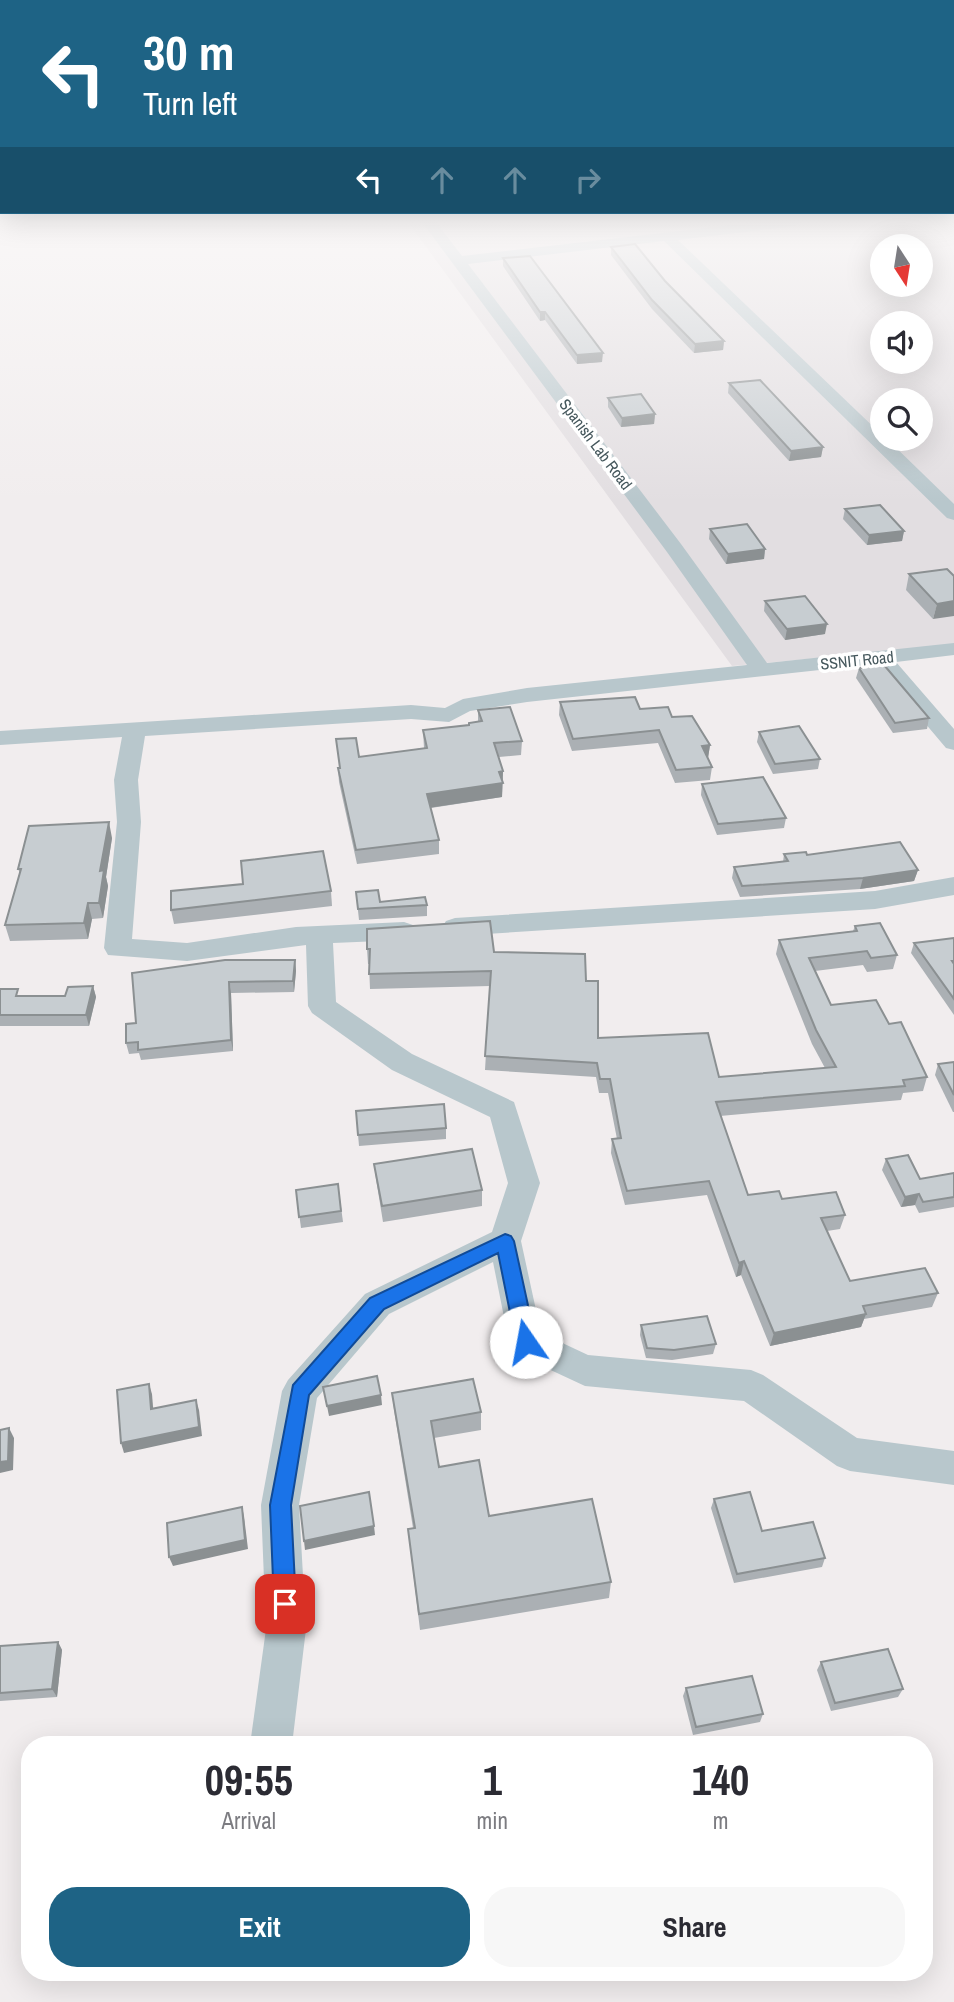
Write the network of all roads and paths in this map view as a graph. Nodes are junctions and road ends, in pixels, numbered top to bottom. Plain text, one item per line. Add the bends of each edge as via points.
1 (500, 315) edge
2 (748, 315) edge
3 (954, 514) edge
4 (954, 649) edge
5 (881, 658) junction
6 (761, 669) junction
7 (135, 729) junction
8 (0, 738) edge
9 (954, 743) edge
10 (954, 886) edge
11 (319, 935) junction
12 (505, 1241) junction
13 (954, 1468) edge
14 (272, 1736) edge

1 - 6 street, Spanish Lab Road
2 - 3 street
4 - 5 street, SSNIT Road
5 - 6 street, SSNIT Road
5 - 9 street
6 - 7 street, SSNIT Road via 482,702 449,715 411,712
7 - 8 street, SSNIT Road
7 - 11 street via 126,780 129,822 118,948 187,952
10 - 11 street via 875,900
11 - 12 street via 322,1006 402,1062 503,1111 524,1183
12 - 13 street via 526,1342 585,1370 751,1386 850,1454
12 - 14 street via 377,1304 300,1391 281,1505 286,1629

